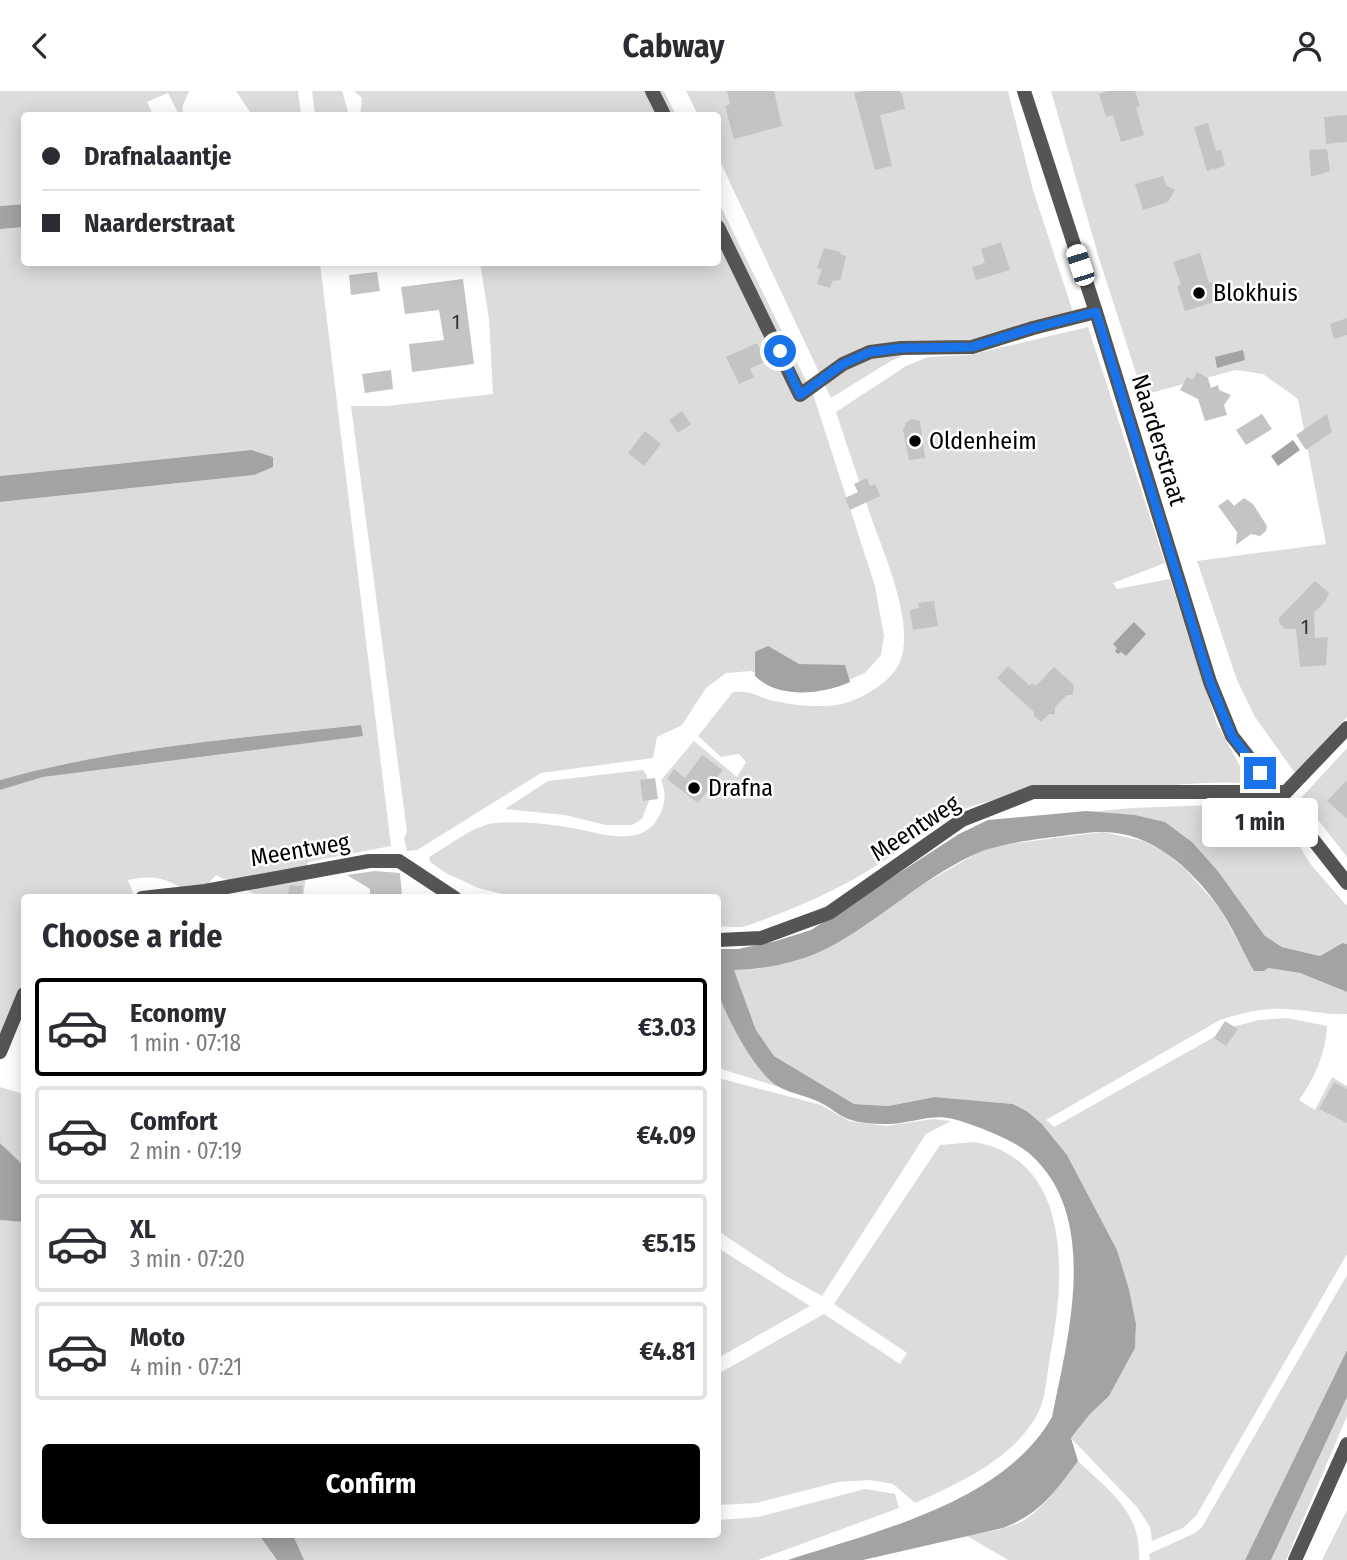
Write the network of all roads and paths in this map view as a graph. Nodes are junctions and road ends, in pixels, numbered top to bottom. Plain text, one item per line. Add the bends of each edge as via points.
1 (652, 91) edge
2 (1024, 91) edge
3 (662, 112) edge
4 (721, 233) edge
5 (1096, 312) junction
6 (1347, 729) edge
7 (1274, 792) junction
8 (1347, 883) edge
9 (178, 894) edge
10 (449, 894) edge
11 (721, 940) edge
12 (21, 1001) edge
13 (0, 1052) edge
14 (1347, 1444) edge
15 (1295, 1560) edge

1 - 3 street
2 - 5 street, Naarderstraat
4 - 5 street via 800,395 843,364 870,352 972,347
5 - 7 street, Naarderstraat via 1210,682 1232,736
6 - 7 street via 1286,792
7 - 8 street, Naarderstraat
7 - 11 street, Meentweg via 1033,792 962,820 829,913 761,938
9 - 10 street, Meentweg via 321,868 399,861
12 - 13 street
14 - 15 street

